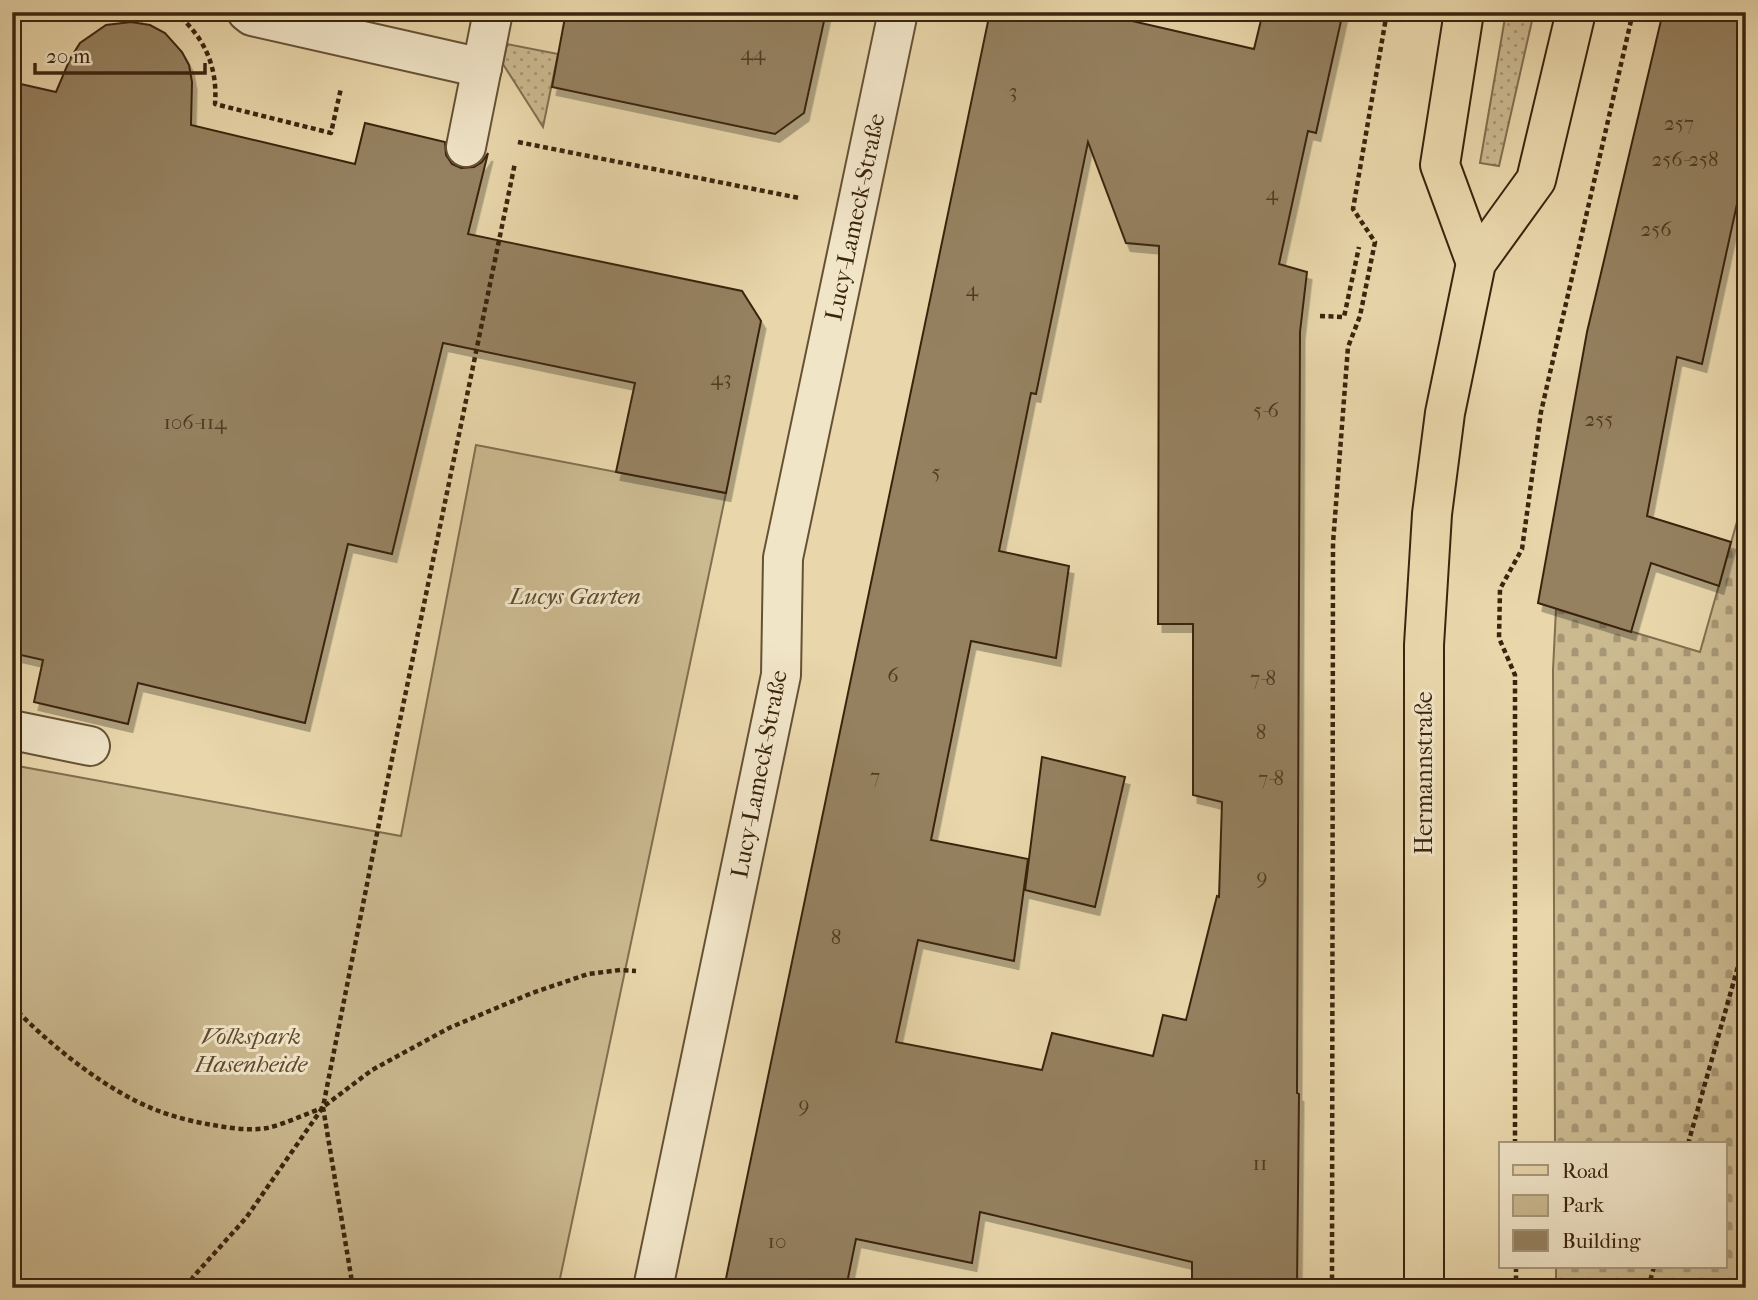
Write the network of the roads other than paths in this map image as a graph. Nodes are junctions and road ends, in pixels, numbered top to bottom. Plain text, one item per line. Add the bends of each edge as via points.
1 (247, 12) edge
2 (493, 12) edge
3 (898, 12) edge
4 (1464, 12) edge
5 (1576, 12) edge
6 (482, 68) junction
7 (466, 147) dead end
8 (1476, 263) junction
9 (12, 730) edge
10 (90, 746) dead end
11 (653, 1288) edge
12 (1424, 1288) edge

1 - 6 street
2 - 6 street
3 - 11 street, Lucy-Lameck-Straße via 783,558 781,675
4 - 8 main road via 1440,165
5 - 8 main road, Hermannstraße via 1536,180
6 - 7 street
8 - 12 main road, Hermannstraße via 1444,425 1432,514 1424,645
9 - 10 street

